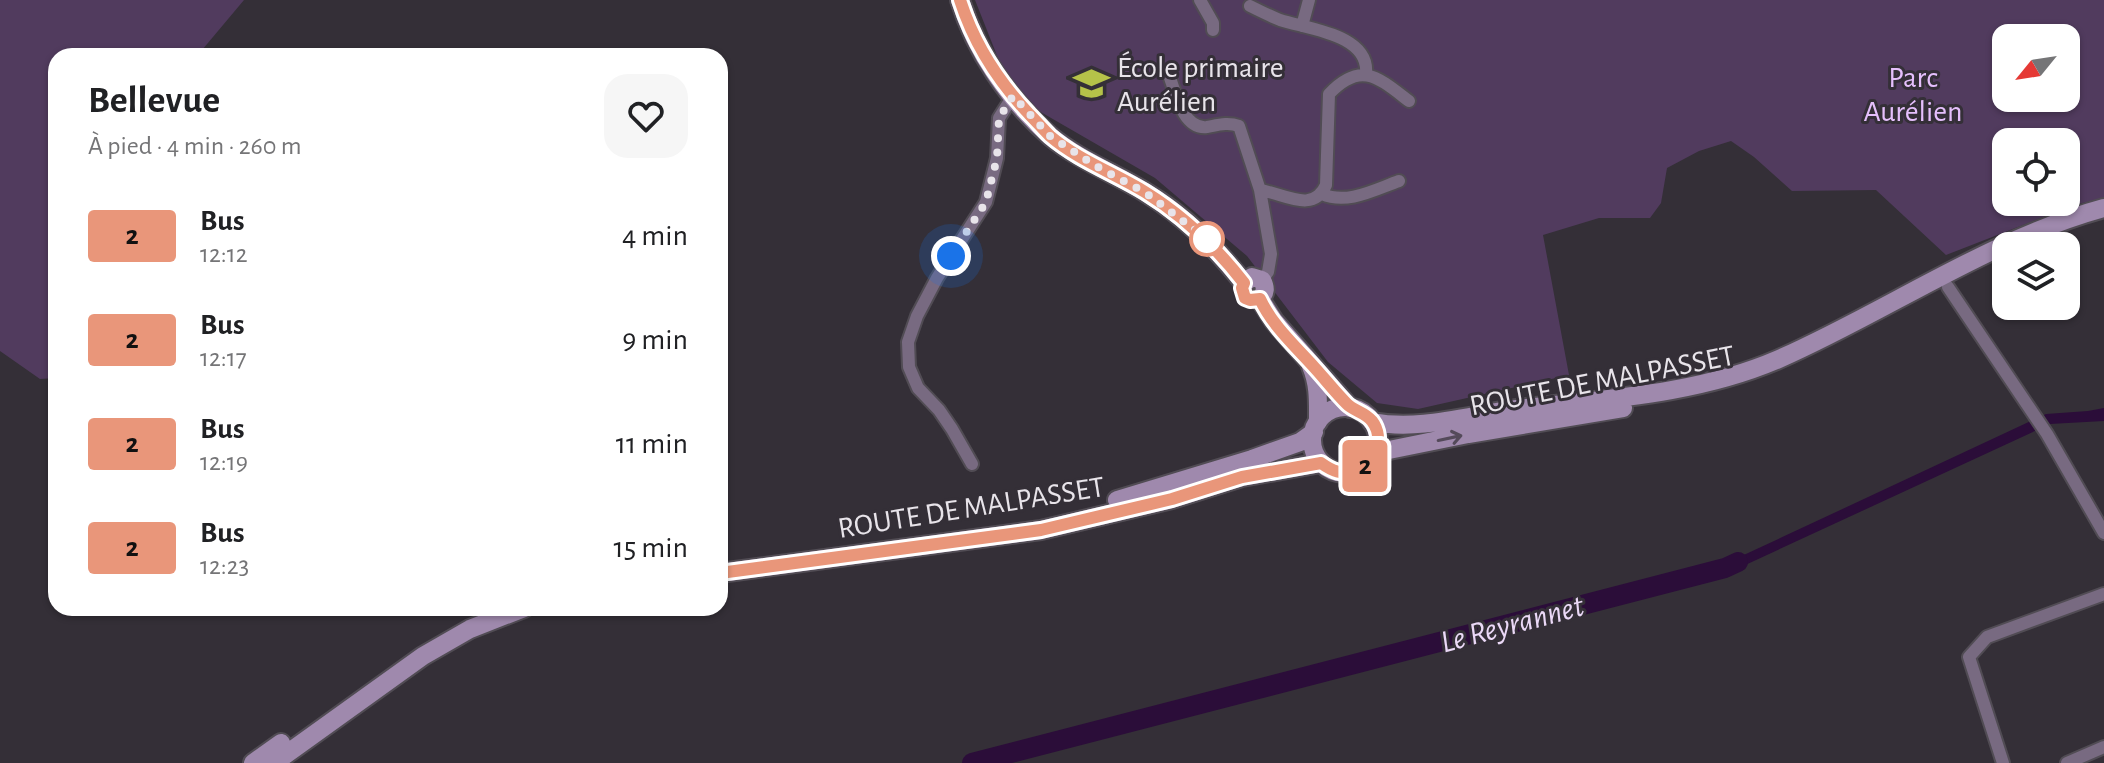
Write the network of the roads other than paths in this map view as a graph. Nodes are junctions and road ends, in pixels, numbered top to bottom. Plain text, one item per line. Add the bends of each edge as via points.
1 (960, 0) edge
2 (1200, 0) edge
3 (1309, 0) edge
4 (1250, 6) dead end
5 (1302, 26) junction
6 (1213, 30) dead end
7 (1168, 72) dead end
8 (1366, 74) junction
9 (1013, 96) junction
10 (1409, 101) dead end
11 (1399, 181) dead end
12 (1260, 190) junction
13 (1322, 194) junction
14 (2104, 208) edge
15 (2104, 221) edge
16 (2065, 232) edge
17 (1992, 265) edge
18 (1948, 287) junction
19 (1255, 288) junction
20 (1308, 360) junction
21 (1350, 408) junction
22 (1372, 422) junction
23 (1316, 427) junction
24 (1374, 456) junction
25 (1321, 463) junction
26 (972, 464) dead end
27 (2104, 533) edge
28 (728, 561) edge
29 (728, 572) edge
30 (2104, 594) edge
31 (476, 616) edge
32 (503, 616) edge
33 (2104, 747) edge
34 (253, 763) edge
35 (274, 763) edge
36 (2003, 763) edge
37 (2067, 763) edge

1 - 9 main road via 986,61
2 - 6 street
3 - 5 street
4 - 5 street
5 - 8 street via 1327,31 1355,48 1367,66
7 - 12 street via 1193,125 1239,126
8 - 10 street
8 - 13 street via 1329,94
9 - 19 main road via 1050,136 1193,227
9 - 26 street via 999,118 997,158 986,202 937,278 908,342 909,367 918,388 945,419
11 - 13 street via 1343,199
12 - 13 street via 1307,202
12 - 19 street via 1271,254 1268,272
14 - 22 main road, ROUTE DE MALPASSET via 2037,231 1743,373 1685,388 1415,425
15 - 16 main road
17 - 18 main road, ROUTE DE MALPASSET
24 -> 18 main road, ROUTE DE MALPASSET via 1749,383
18 - 27 street via 2047,434
19 - 20 main road via 1274,321
20 - 21 main road
20 - 23 main road via 1319,398
21 - 22 main road
21 - 23 main road via 1327,413
22 - 24 main road via 1378,434
23 - 25 main road via 1313,443
23 - 28 main road, ROUTE DE MALPASSET via 1300,442 1097,506
24 - 25 main road via 1353,472 1341,473
25 - 29 main road, ROUTE DE MALPASSET via 1242,477 1041,530
30 - 36 street via 1987,637 1969,657
31 - 34 main road via 417,646
32 - 35 main road via 423,656
33 - 37 street

